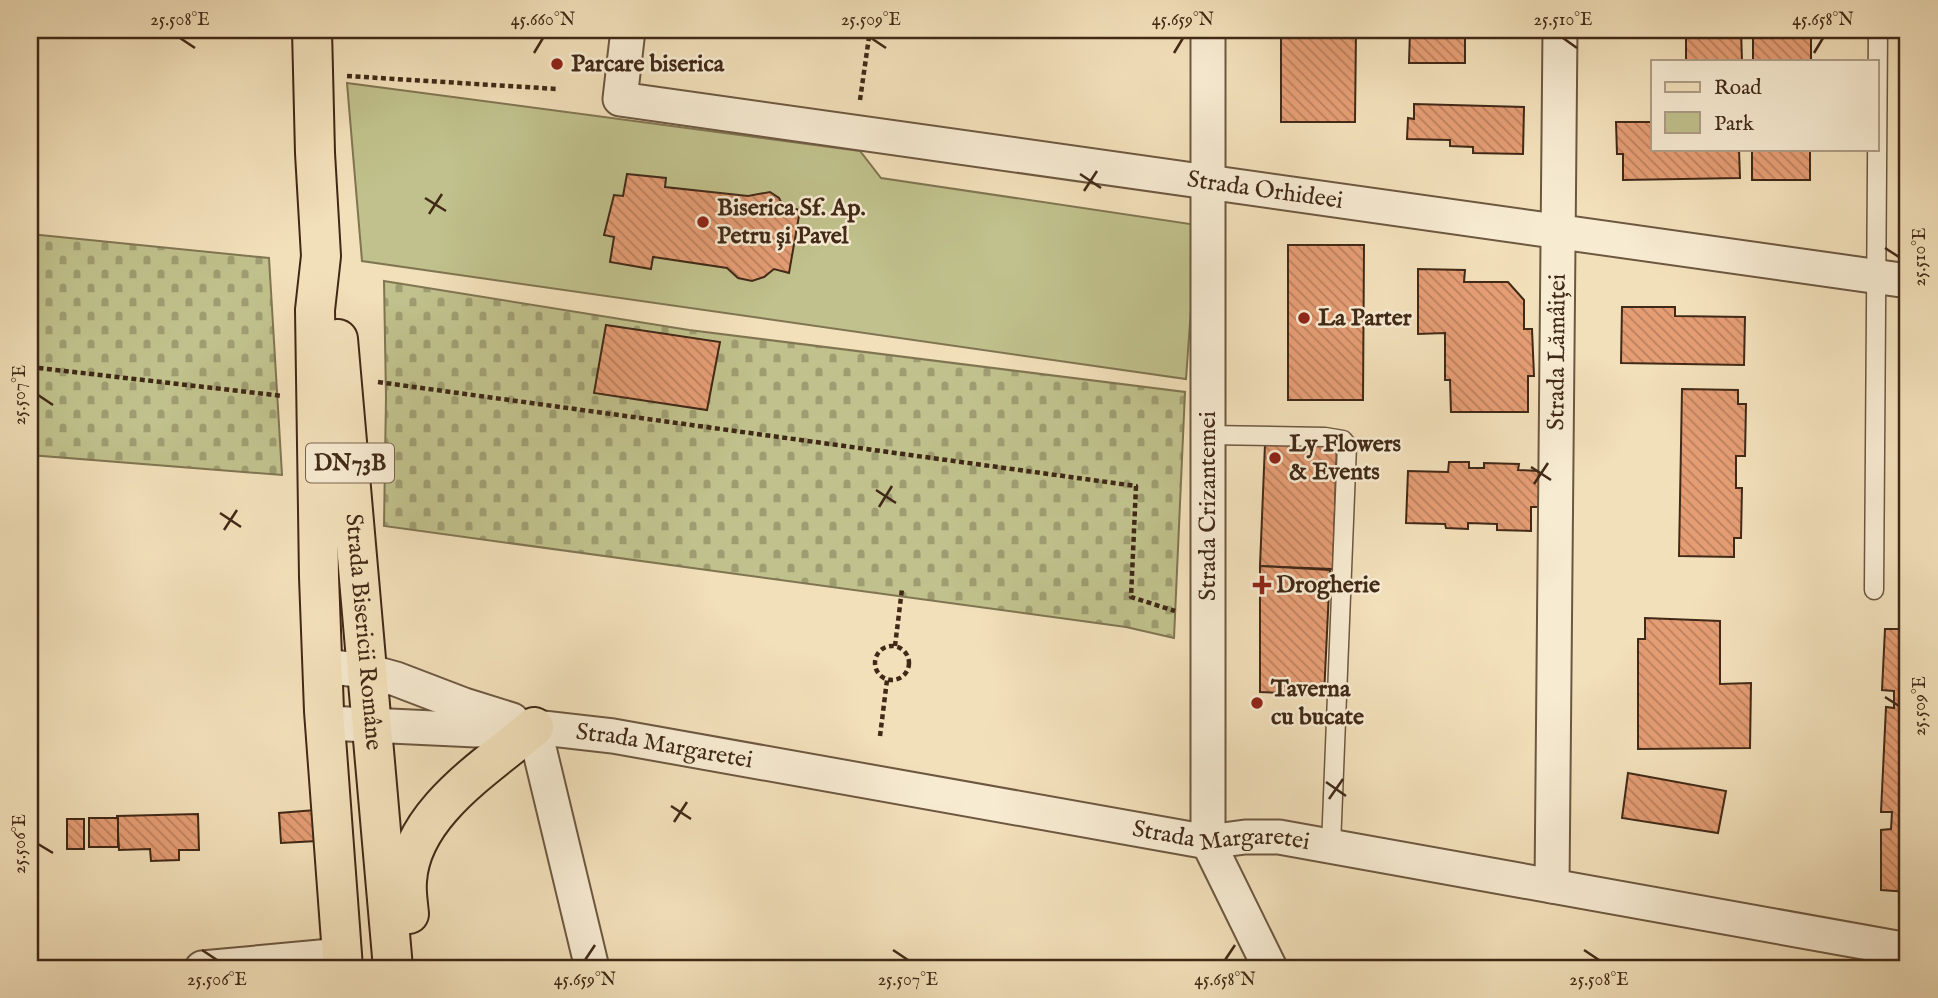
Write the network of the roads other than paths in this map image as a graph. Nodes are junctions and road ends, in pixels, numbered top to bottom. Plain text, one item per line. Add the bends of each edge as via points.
1 (312, 30) edge
2 (628, 30) edge
3 (1208, 30) edge
4 (1560, 30) edge
5 (1878, 30) edge
6 (1208, 182) junction
7 (1558, 232) junction
8 (321, 256) junction
9 (1892, 279) edge
10 (1208, 435) junction
11 (1874, 590) dead end
12 (323, 666) junction
13 (367, 671) junction
14 (326, 723) junction
15 (372, 726) junction
16 (534, 727) junction
17 (1208, 842) junction
18 (1331, 846) junction
19 (1552, 886) junction
20 (1908, 950) edge
21 (343, 962) edge
22 (202, 968) edge
23 (393, 968) edge
24 (414, 968) edge
25 (592, 968) edge
26 (1270, 968) edge

1 - 8 main road, Strada Bisericii Române / DN73B
2 - 6 street, Strada Orhideei via 620,99
3 - 6 street, Strada Crizantemei
4 - 7 street, Strada Lămâiței
5 - 9 lane
6 - 7 street, Strada Orhideei
6 - 10 street, Strada Crizantemei
7 - 9 street, Strada Orhideei
7 - 19 street, Strada Lămâiței
8 - 12 main road, Strada Bisericii Române / DN73B via 315,310
8 - 13 main road, Strada Bisericii Române / DN73B via 335,310
9 - 11 lane
10 - 17 street, Strada Crizantemei
10 - 18 lane via 1325,437 1347,445
12 - 13 street, Strada Margaretei
12 - 14 main road, Strada Bisericii Române / DN73B
13 - 15 main road, Strada Bisericii Române / DN73B
13 - 16 street, Strada Margaretei
14 - 15 street, Strada Margaretei
14 - 21 main road, Strada Bisericii Române / DN73B
15 - 16 street, Strada Margaretei
15 - 23 main road, Strada Bisericii Române / DN73B
16 - 17 street, Strada Margaretei via 612,736
16 - 24 main road via 439,809 422,834 407,882
16 - 25 street
17 - 18 street, Strada Margaretei via 1279,837
17 - 26 street, Strada Crizantemei
18 - 19 street, Strada Margaretei
19 - 20 street, Strada Margaretei
21 - 22 street

